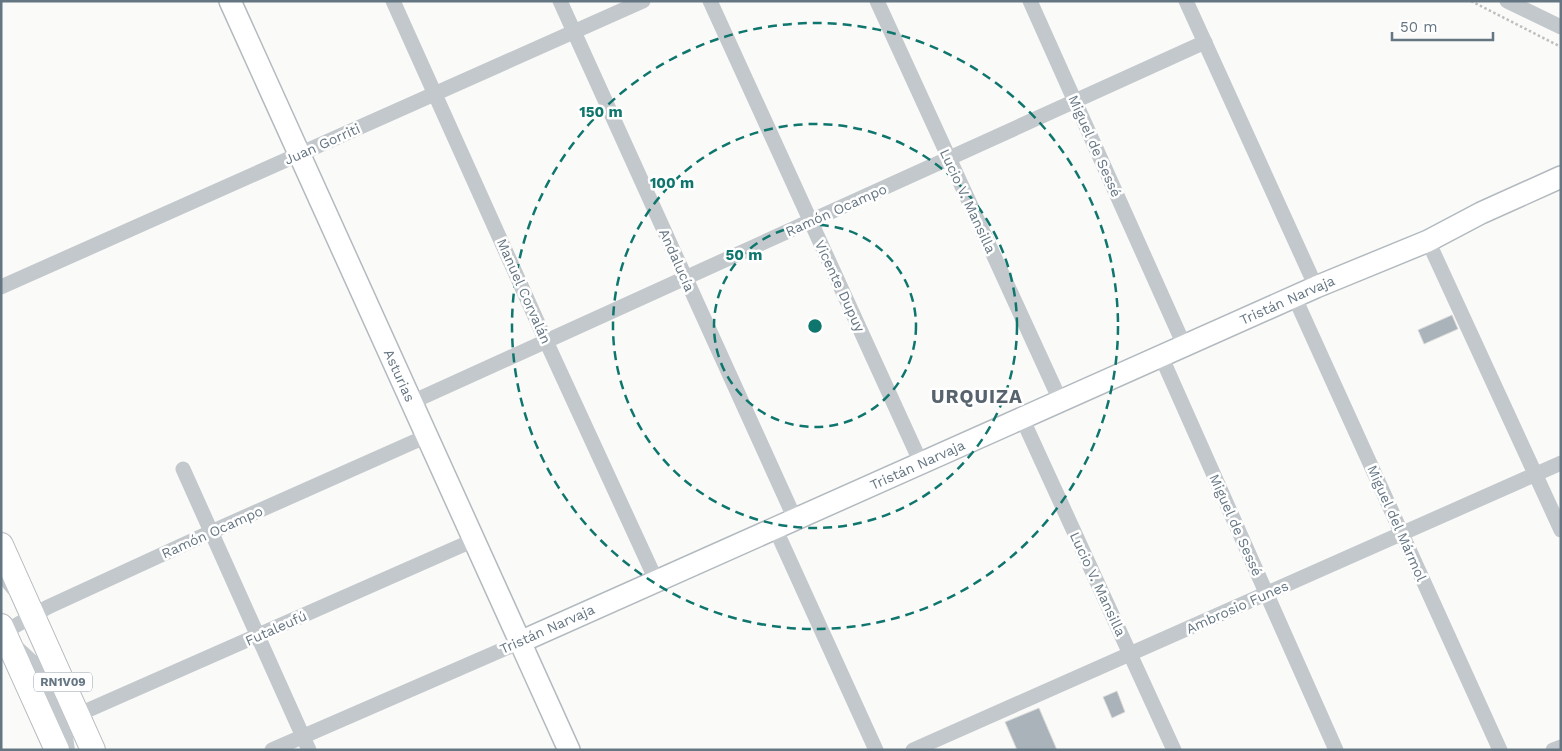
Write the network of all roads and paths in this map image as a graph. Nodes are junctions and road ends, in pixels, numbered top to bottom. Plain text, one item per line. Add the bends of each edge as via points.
1 (230, 1) edge
2 (393, 1) edge
3 (560, 1) edge
4 (643, 1) edge
5 (710, 1) edge
6 (876, 1) edge
7 (1030, 1) edge
8 (1186, 1) edge
9 (1471, 1) edge
10 (1507, 1) edge
11 (1561, 27) edge
12 (574, 32) junction
13 (1205, 42) junction
14 (1561, 47) edge
15 (436, 94) junction
16 (1075, 102) junction
17 (301, 154) junction
18 (949, 159) junction
19 (1561, 177) edge
20 (810, 222) junction
21 (1428, 241) junction
22 (686, 278) junction
23 (1, 287) edge
24 (1316, 287) junction
25 (1294, 296) junction
26 (546, 341) junction
27 (1184, 345) junction
28 (1161, 356) junction
29 (1060, 400) junction
30 (412, 402) junction
31 (1022, 418) junction
32 (427, 436) junction
33 (921, 462) junction
34 (1561, 463) edge
35 (183, 469) dead end
36 (1535, 474) junction
37 (795, 519) junction
38 (775, 528) junction
39 (1561, 530) edge
40 (211, 532) junction
41 (1402, 534) junction
42 (474, 540) junction
43 (1, 544) edge
44 (1, 579) edge
45 (656, 580) junction
46 (1266, 594) junction
47 (33, 614) junction
48 (2, 631) edge
49 (258, 636) junction
50 (520, 642) junction
51 (1130, 654) junction
52 (77, 715) junction
53 (306, 743) edge
54 (1561, 746) edge
55 (57, 750) edge
56 (71, 750) edge
57 (92, 750) edge
58 (272, 750) edge
59 (569, 750) edge
60 (876, 750) edge
61 (913, 750) edge
62 (1174, 750) edge
63 (1336, 750) edge
64 (1500, 750) edge
65 (1553, 750) edge

1 - 17 street, Asturias
2 - 15 street, Manuel Corvalán
3 - 12 street, Andalucía
4 - 12 street, Juan Gorriti
5 - 20 street, Vicente Dupuy
6 - 18 street, Lucio V. Mansilla
7 - 16 street, Miguel de Sessé
8 - 13 street
9 - 14 path
10 - 11 street
12 - 15 street, Juan Gorriti
12 - 22 street, Andalucía
13 - 16 street, Ramón Ocampo
13 - 24 street
15 - 17 street, Juan Gorriti
15 - 26 street, Manuel Corvalán
16 - 18 street, Ramón Ocampo
16 - 27 street, Miguel de Sessé
17 - 23 street, Juan Gorriti
17 - 30 street, Asturias
18 - 20 street, Ramón Ocampo
18 - 29 street, Lucio V. Mansilla
19 - 21 street, Tristán Narvaja
20 - 22 street, Ramón Ocampo
20 - 33 street, Vicente Dupuy
21 - 24 street, Tristán Narvaja
21 - 36 street
22 - 26 street, Ramón Ocampo
22 - 37 street, Andalucía
24 - 25 street, Tristán Narvaja
25 - 27 street, Tristán Narvaja
25 - 41 street, Miguel del Mármol
26 - 30 street, Ramón Ocampo
26 - 45 street, Manuel Corvalán
27 - 28 street, Tristán Narvaja
28 - 29 street, Tristán Narvaja
28 - 46 street, Miguel de Sessé
29 - 31 street, Tristán Narvaja
30 - 32 street, Asturias
31 - 33 street, Tristán Narvaja
31 - 51 street, Lucio V. Mansilla
32 - 40 street, Ramón Ocampo
32 - 42 street, Asturias
33 - 37 street, Tristán Narvaja
34 - 36 street, Ambrosio Funes
35 - 40 street
36 - 39 street
36 - 41 street, Ambrosio Funes
37 - 38 street, Tristán Narvaja
38 - 45 street, Tristán Narvaja
38 - 60 street
40 - 47 street, Ramón Ocampo
40 - 49 street
41 - 46 street, Ambrosio Funes
41 - 64 street, Miguel del Mármol
42 - 49 street, Futaleufú
42 - 50 street, Asturias
43 - 47 main road, RN1V09
44 - 47 lane
45 - 50 street, Tristán Narvaja
46 - 51 street, Ambrosio Funes
46 - 63 street, Miguel de Sessé
47 - 48 street, Ramón Ocampo
47 - 52 main road, RN1V09
48 - 55 main road, RN1V09
48 - 56 lane via 34,659 69,737
49 - 52 street, Futaleufú
49 - 53 street
50 - 53 street, Tristán Narvaja
50 - 59 street, Asturias
51 - 61 street, Ambrosio Funes
51 - 62 street, Lucio V. Mansilla
52 - 57 main road, RN1V09
53 - 58 street, Tristán Narvaja
54 - 65 street

